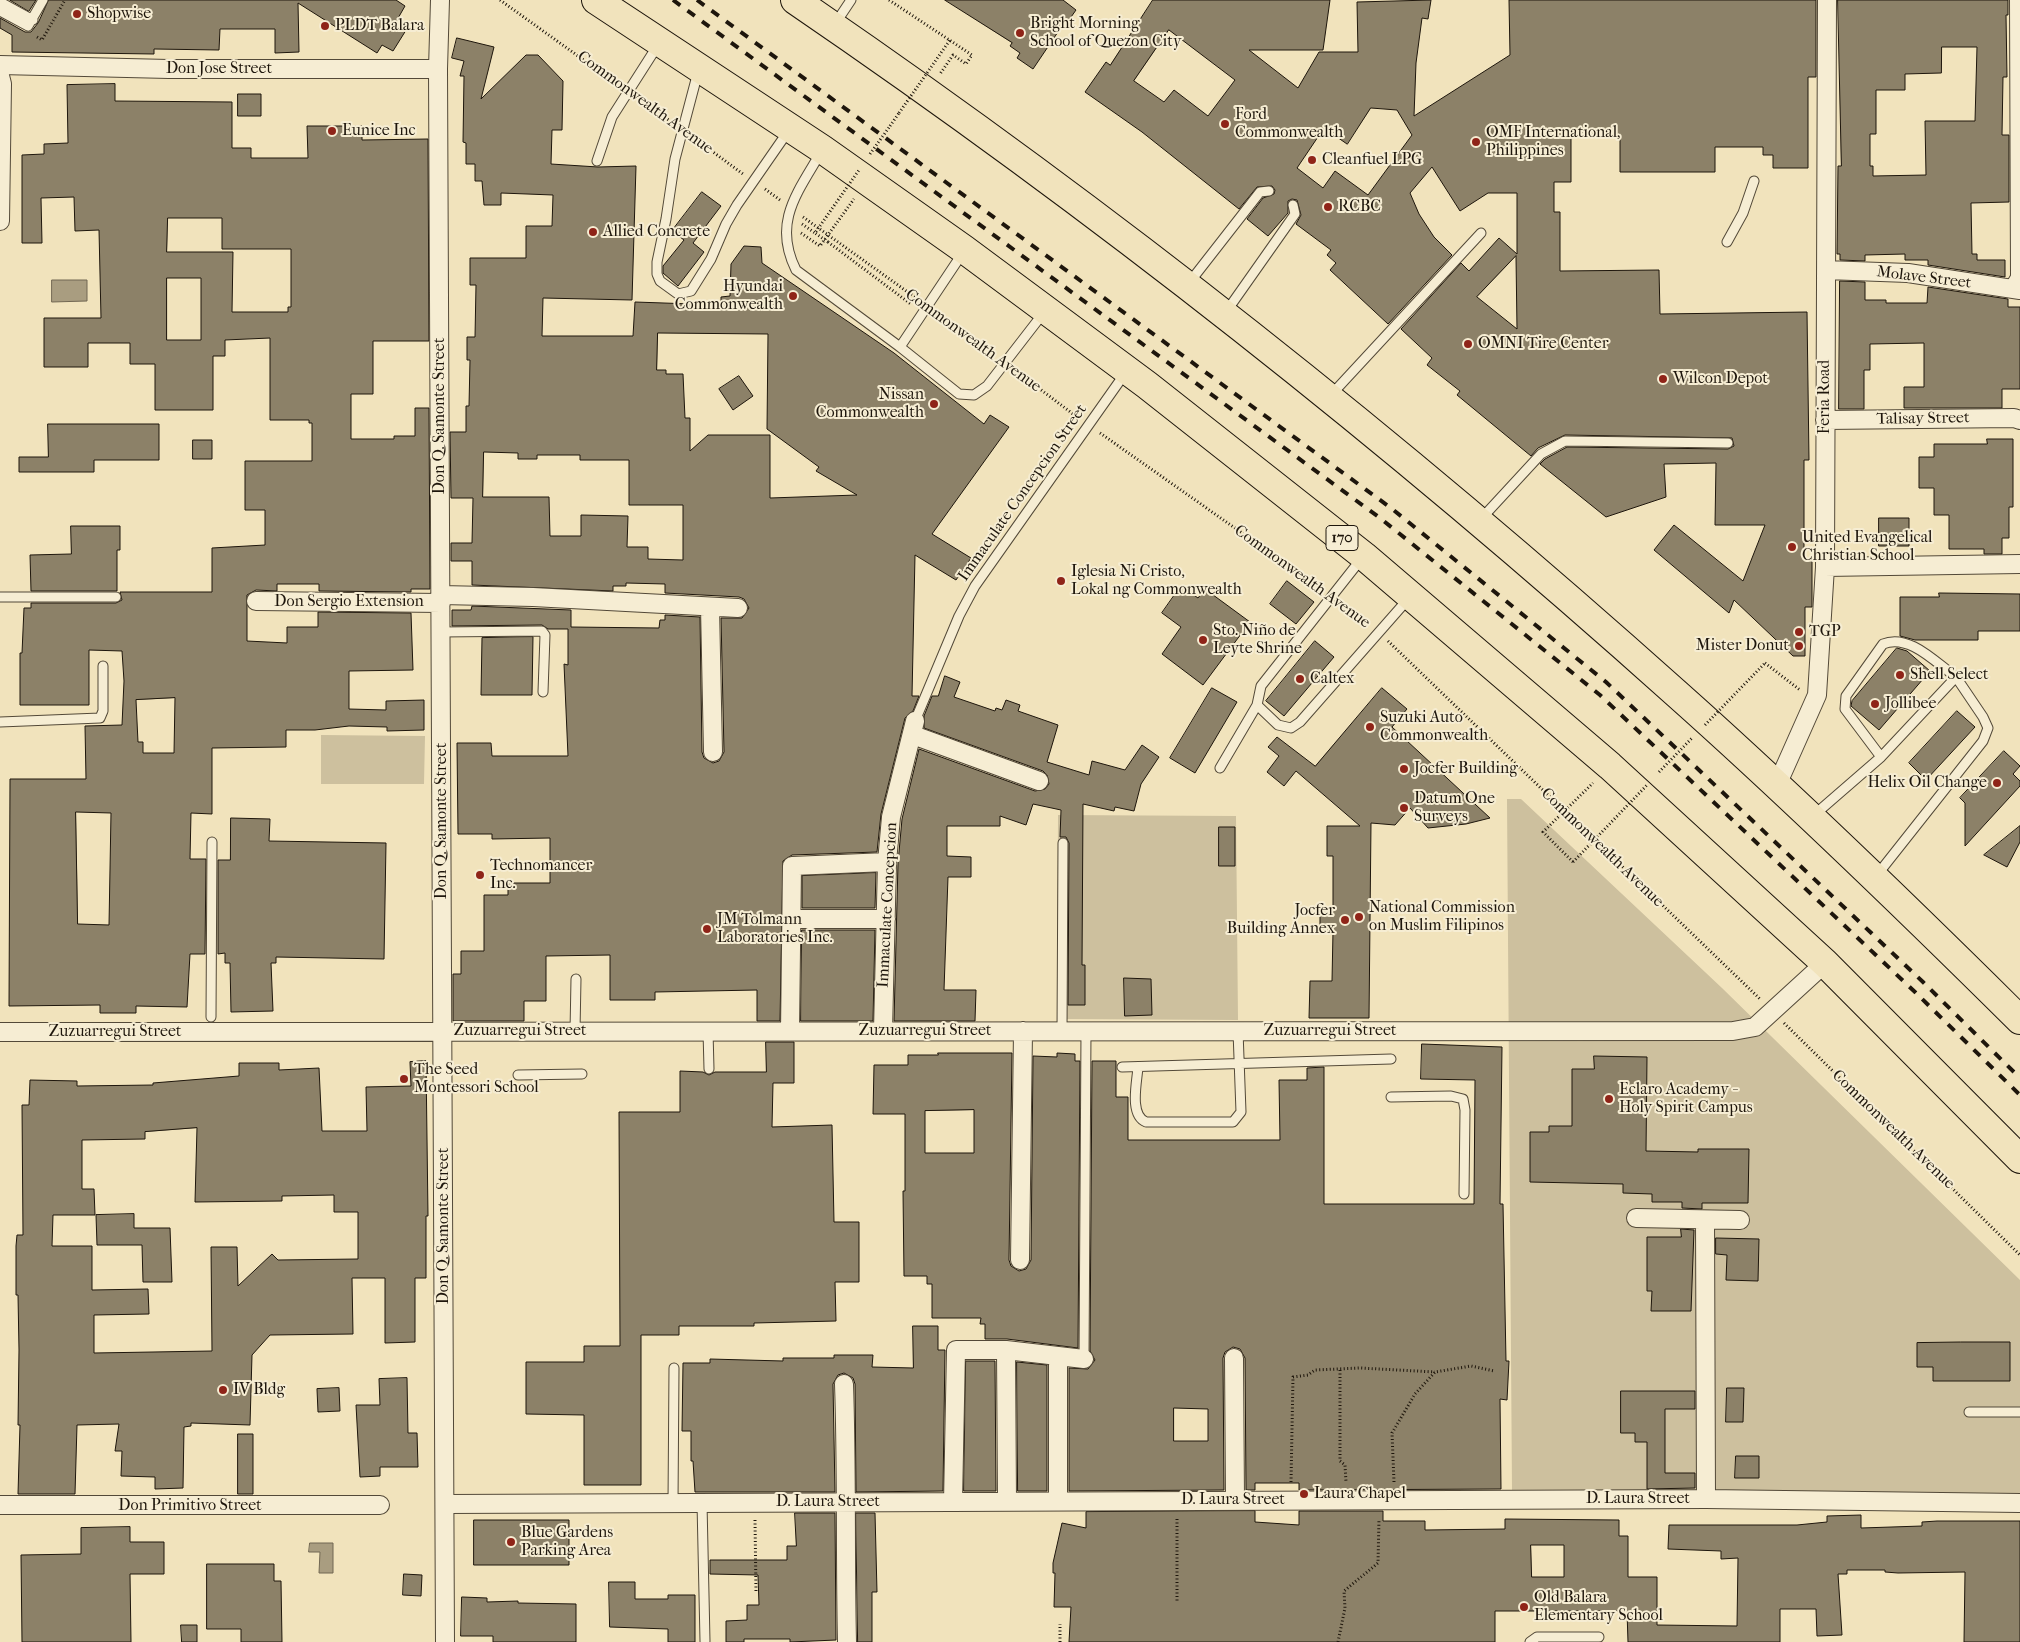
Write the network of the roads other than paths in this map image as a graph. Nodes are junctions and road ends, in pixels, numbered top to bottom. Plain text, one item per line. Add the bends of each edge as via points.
1 (43, 0) edge
2 (440, 0) edge
3 (596, 0) edge
4 (795, 0) edge
5 (851, 0) edge
6 (1827, 0) edge
7 (2019, 0) edge
8 (1, 7) edge
9 (833, 26) junction
10 (661, 42) junction
11 (0, 65) edge
12 (700, 67) junction
13 (438, 69) junction
14 (0, 76) edge
15 (791, 128) junction
16 (822, 149) junction
17 (597, 161) dead end
18 (1754, 181) dead end
19 (1269, 191) dead end
20 (1293, 205) dead end
21 (0, 220) edge
22 (1480, 234) dead end
23 (1727, 242) dead end
24 (965, 250) junction
25 (1826, 270) junction
26 (1187, 285) junction
27 (2017, 289) edge
28 (1047, 309) junction
29 (1225, 315) junction
30 (900, 346) junction
31 (1127, 369) junction
32 (1329, 398) junction
33 (1825, 420) junction
34 (2020, 420) edge
35 (1728, 443) dead end
36 (1479, 522) junction
37 (1364, 556) junction
38 (2020, 564) edge
39 (1825, 567) junction
40 (1412, 595) junction
41 (0, 597) edge
42 (116, 597) dead end
43 (441, 599) junction
44 (256, 601) dead end
45 (710, 607) junction
46 (738, 608) dead end
47 (441, 632) junction
48 (103, 666) dead end
49 (1956, 677) junction
50 (543, 692) dead end
51 (1258, 705) junction
52 (0, 722) edge
53 (914, 728) junction
54 (713, 752) dead end
55 (1881, 757) junction
56 (1220, 768) dead end
57 (1039, 781) dead end
58 (1777, 785) junction
59 (1812, 818) junction
60 (212, 842) dead end
61 (1063, 843) dead end
62 (886, 862) junction
63 (1875, 877) junction
64 (791, 919) junction
65 (886, 919) junction
66 (1825, 963) junction
67 (576, 979) dead end
68 (211, 1017) dead end
69 (2020, 1020) edge
70 (442, 1031) junction
71 (576, 1031) junction
72 (708, 1031) junction
73 (790, 1031) junction
74 (882, 1031) junction
75 (1022, 1031) junction
76 (1062, 1031) junction
77 (1086, 1031) junction
78 (1238, 1031) junction
79 (0, 1032) edge
80 (1391, 1059) dead end
81 (1238, 1064) junction
82 (1138, 1067) junction
83 (1122, 1068) dead end
84 (709, 1069) dead end
85 (582, 1074) dead end
86 (518, 1075) dead end
87 (1391, 1097) dead end
88 (2020, 1159) edge
89 (1464, 1194) dead end
90 (1636, 1218) dead end
91 (1704, 1220) junction
92 (1740, 1220) dead end
93 (1020, 1260) dead end
94 (1006, 1350) junction
95 (1058, 1356) junction
96 (1234, 1358) dead end
97 (1084, 1359) joint
98 (674, 1368) dead end
99 (844, 1384) dead end
100 (1969, 1412) dead end
101 (2020, 1412) edge
102 (1706, 1498) junction
103 (1235, 1500) junction
104 (1007, 1501) junction
105 (1058, 1501) junction
106 (844, 1502) junction
107 (953, 1502) junction
108 (673, 1503) junction
109 (702, 1503) junction
110 (2020, 1503) edge
111 (446, 1504) junction
112 (0, 1505) edge
113 (380, 1505) dead end
114 (1599, 1637) dead end
115 (705, 1641) edge
116 (445, 1642) edge
117 (847, 1642) edge
118 (1530, 1642) edge

1 - 8 lane via 28,26
2 - 13 street, Don Q. Samonte Street
3 - 10 main road, 170
4 - 9 main road
5 - 9 lane
6 - 25 street, Feria Road
7 - 27 street via 2020,278
9 - 26 main road
10 - 12 main road, 170
10 - 17 lane via 606,130
11 - 13 street, Don Jose Street
12 - 15 main road, 170
12 - 15 lane via 675,159 657,262 660,281 678,294 691,291 712,259 726,224
13 - 43 street, Don Q. Samonte Street
14 - 21 street
15 - 16 main road, 170
16 - 24 main road, 170
16 - 30 lane via 789,207 789,257 796,270
18 - 23 lane via 1743,213
19 - 26 lane via 1260,192
20 - 29 lane via 1295,214
22 - 32 lane
24 - 28 main road, 170
24 - 30 lane
25 - 27 street, Molave Street via 1908,273
25 - 33 street, Feria Road
26 - 29 main road
28 - 30 lane via 988,386 974,395 959,394
28 - 31 main road, 170
29 - 32 main road
31 - 37 main road, 170
31 - 53 lane, Immaculate Concepcion Street via 974,586
32 - 36 main road
33 - 34 street, Talisay Street
33 - 39 street, Feria Road
35 - 36 lane via 1565,441 1541,454
36 - 58 main road
37 - 40 main road, 170
37 - 51 lane via 1261,686
38 - 39 street
39 - 58 street, Feria Road via 1817,695
40 - 51 lane via 1300,722 1291,728 1278,725
40 - 66 main road, 170 via 1610,766
41 - 42 lane
43 - 44 street, Don Sergio Extension
43 - 45 street, Don Sergio Extension via 533,596
43 - 47 street, Don Q. Samonte Street
45 - 46 street, Don Sergio Extension
45 - 54 street
47 - 50 lane via 542,631 545,634
47 - 70 street, Don Q. Samonte Street
48 - 52 lane via 103,711 100,718
49 - 55 lane
49 - 55 lane via 1911,644 1896,640 1883,644 1844,702 1844,709
49 - 63 lane via 1984,717 1988,728 1984,740
51 - 56 lane
53 - 57 street
53 - 62 street, Immaculate Concepcion via 892,817
55 - 59 lane
58 - 59 main road
59 - 63 main road
60 - 68 lane
61 - 76 lane
62 - 64 street via 792,866
62 - 65 street, Immaculate Concepcion
63 - 69 main road
64 - 65 street
64 - 73 street
65 - 74 street, Immaculate Concepcion
66 - 78 street, Zuzuarregui Street via 1755,1027 1745,1030
66 - 88 main road, 170
67 - 71 lane
70 - 71 street, Zuzuarregui Street
70 - 79 street, Zuzuarregui Street
70 - 111 street, Don Q. Samonte Street
71 - 72 street, Zuzuarregui Street
72 - 73 street, Zuzuarregui Street
72 - 84 lane
73 - 74 street, Zuzuarregui Street
74 - 75 street, Zuzuarregui Street
75 - 76 street, Zuzuarregui Street
75 - 93 street
76 - 77 street, Zuzuarregui Street
77 - 78 street, Zuzuarregui Street
77 - 97 lane
78 - 81 lane
80 - 81 lane
81 - 82 lane
81 - 82 lane via 1241,1112 1233,1122 1146,1122 1140,1119 1136,1112
82 - 83 lane
85 - 86 lane
87 - 89 lane via 1451,1096 1463,1099
90 - 91 street
91 - 92 street
91 - 102 street
94 - 95 street
94 - 104 street
94 - 107 street via 956,1350
95 - 97 street
95 - 105 street
96 - 103 street
98 - 108 lane
99 - 106 street
100 - 101 lane
102 - 103 street, D. Laura Street
102 - 110 street, D. Laura Street
103 - 105 street, D. Laura Street
104 - 105 street, D. Laura Street
104 - 107 street, D. Laura Street
106 - 107 street, D. Laura Street
106 - 109 street, D. Laura Street
106 - 117 street
108 - 109 street, D. Laura Street
108 - 111 street, D. Laura Street
109 - 115 lane
111 - 116 street, Don Q. Samonte Street
112 - 113 street, Don Primitivo Street
114 - 118 lane via 1537,1637

